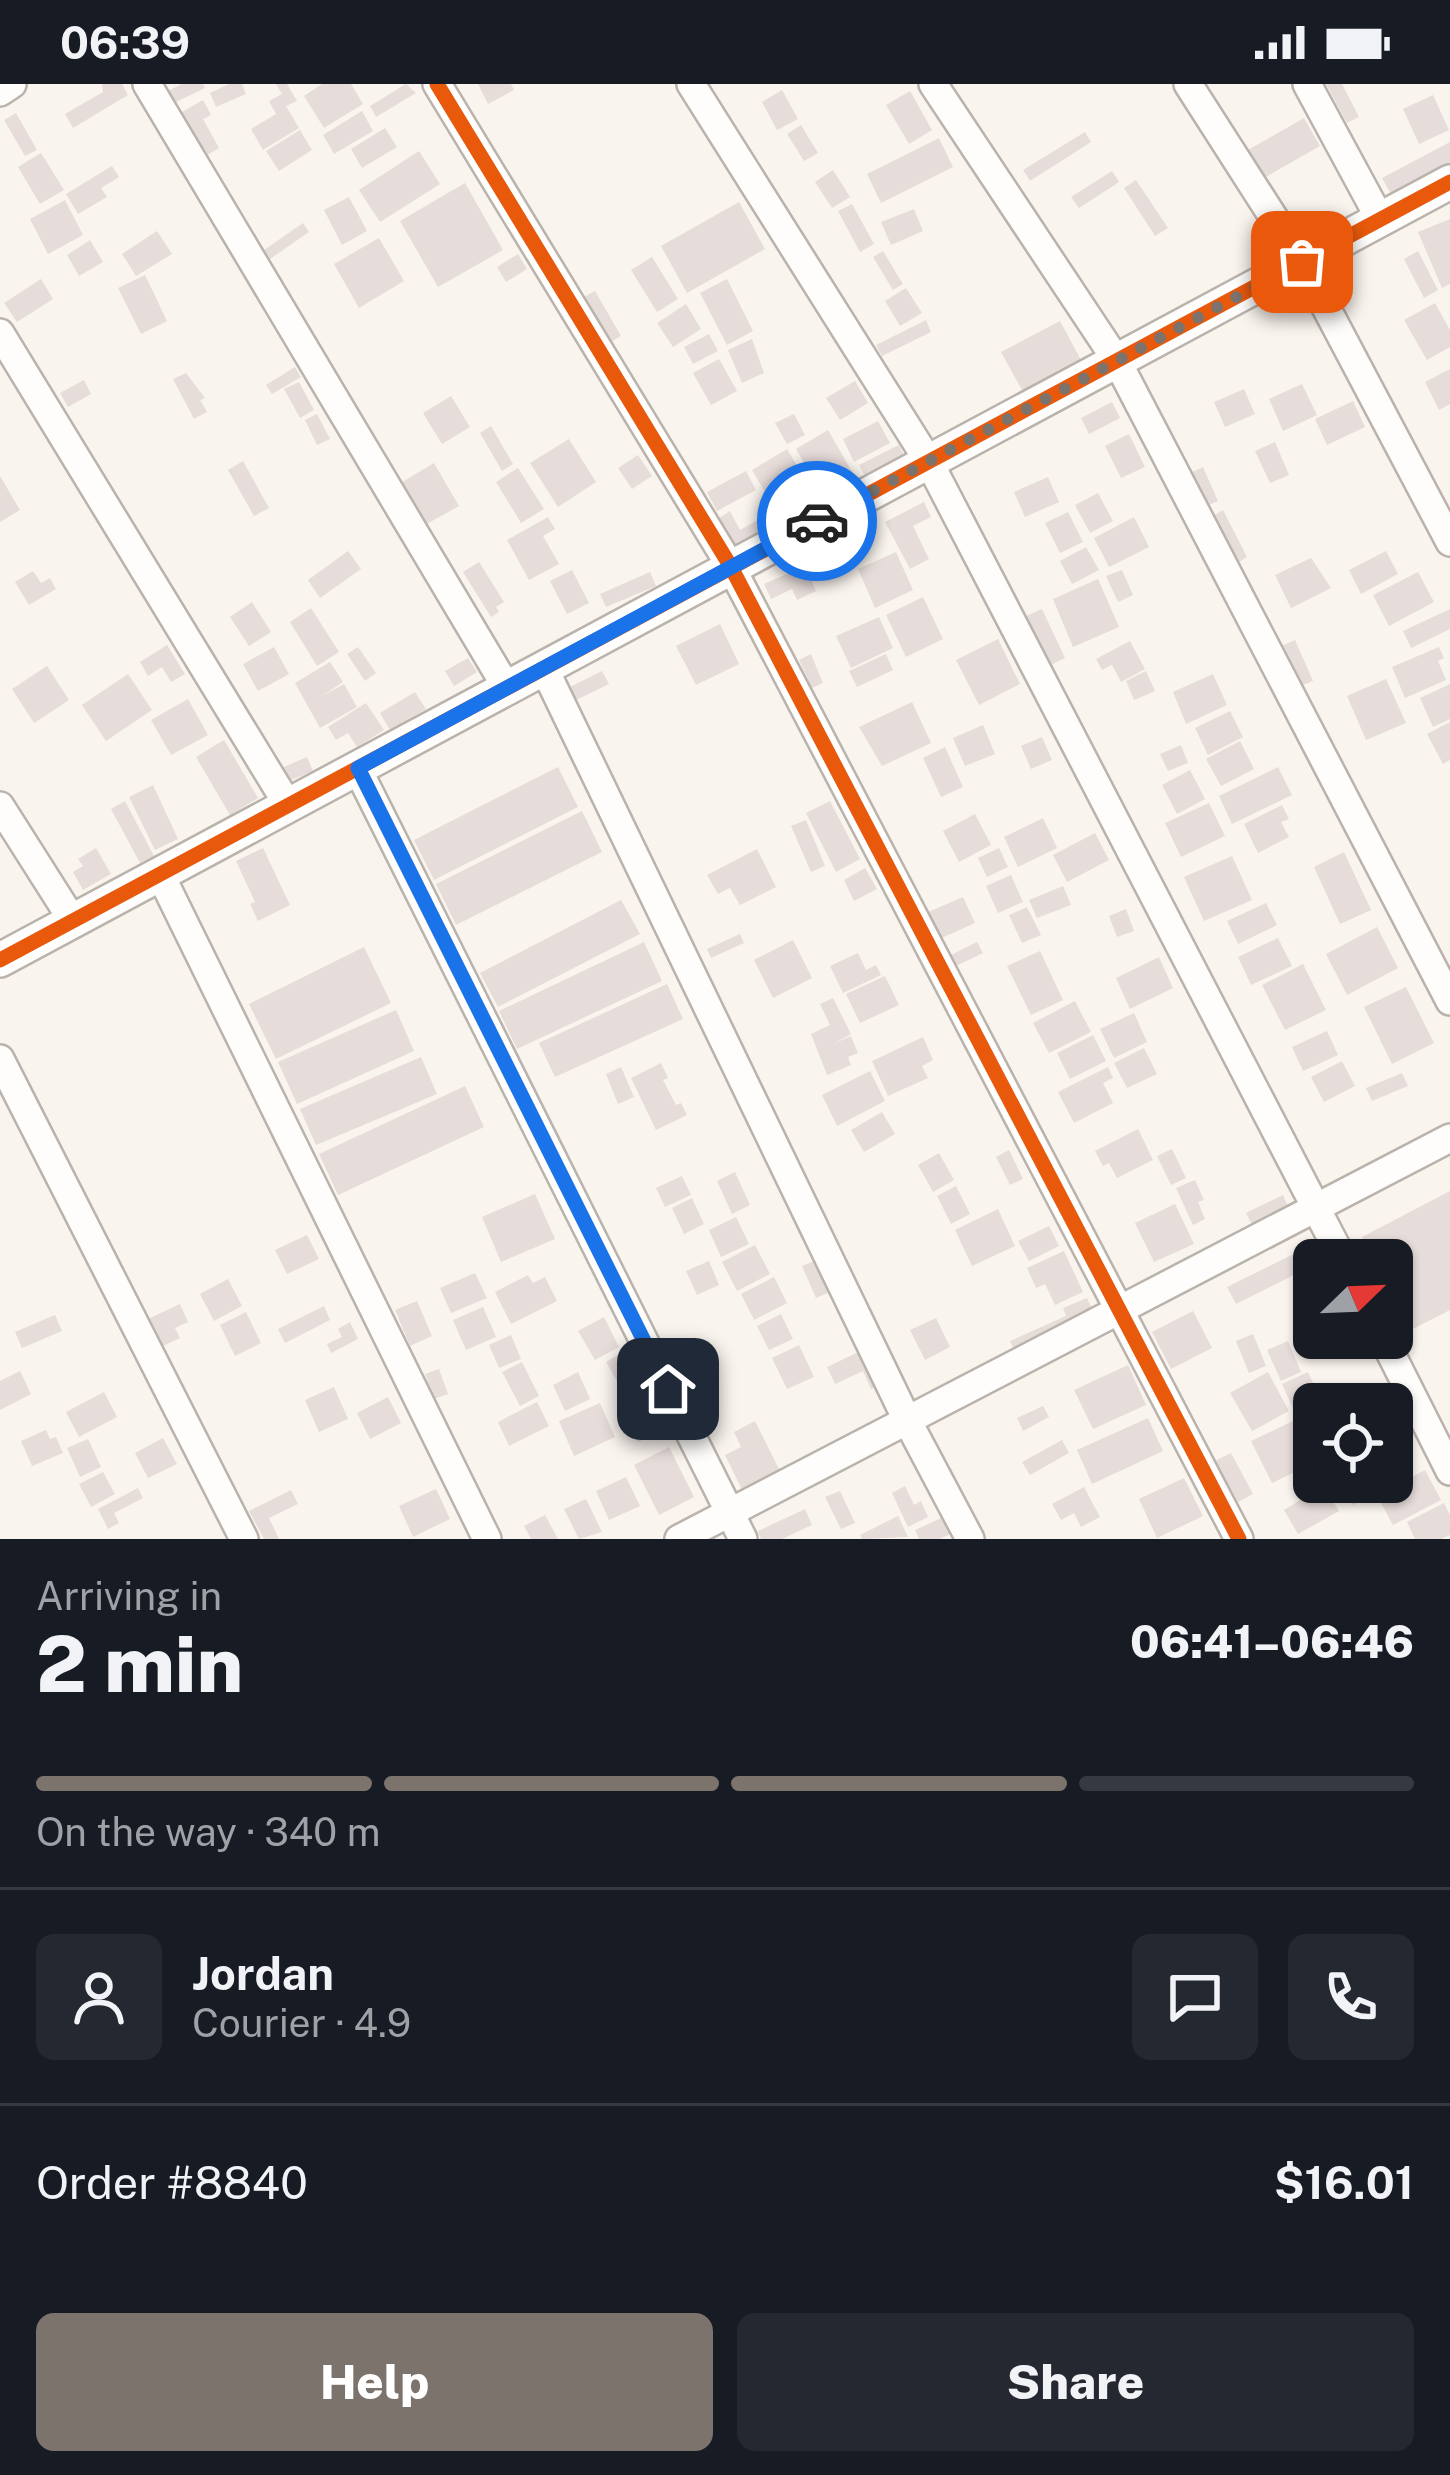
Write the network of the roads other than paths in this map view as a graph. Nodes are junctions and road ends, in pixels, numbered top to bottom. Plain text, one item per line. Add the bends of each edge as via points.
1 (12, 84) edge
2 (147, 84) edge
3 (436, 84) edge
4 (691, 84) edge
5 (933, 84) edge
6 (1188, 84) edge
7 (1307, 84) edge
8 (0, 92) edge
9 (1450, 182) edge
10 (1381, 219) junction
11 (1302, 262) junction
12 (0, 333) edge
13 (1118, 361) junction
14 (929, 462) junction
15 (1450, 542) edge
16 (731, 568) junction
17 (544, 668) junction
18 (507, 688) junction
19 (358, 768) junction
20 (0, 806) edge
21 (288, 806) junction
22 (160, 874) junction
23 (73, 921) junction
24 (0, 960) edge
25 (1450, 1000) edge
26 (0, 1059) edge
27 (1450, 1138) edge
28 (1317, 1208) junction
29 (1332, 1239) edge
30 (1120, 1310) junction
31 (1394, 1359) edge
32 (907, 1420) junction
33 (1450, 1471) edge
34 (730, 1513) junction
35 (244, 1539) edge
36 (487, 1539) edge
37 (679, 1539) edge
38 (743, 1539) edge
39 (970, 1539) edge
40 (1239, 1539) edge

1 - 8 street
2 - 18 street
3 - 16 street
4 - 14 street
5 - 13 street
6 - 11 street
7 - 10 street
9 - 10 street
10 - 11 street
11 - 13 street
11 - 15 street
12 - 21 street
13 - 14 street
13 - 25 street
14 - 16 street
14 - 28 street
16 - 17 street
16 - 30 street
17 - 18 street
17 - 32 street
18 - 19 street
19 - 21 street
19 - 34 street
20 - 23 street
21 - 22 street
22 - 23 street
22 - 36 street
23 - 24 street
26 - 35 street
27 - 28 street
28 - 29 street
28 - 30 street
30 - 32 street
30 - 40 street
31 - 33 street
32 - 34 street
32 - 39 street
34 - 37 street
34 - 38 street

